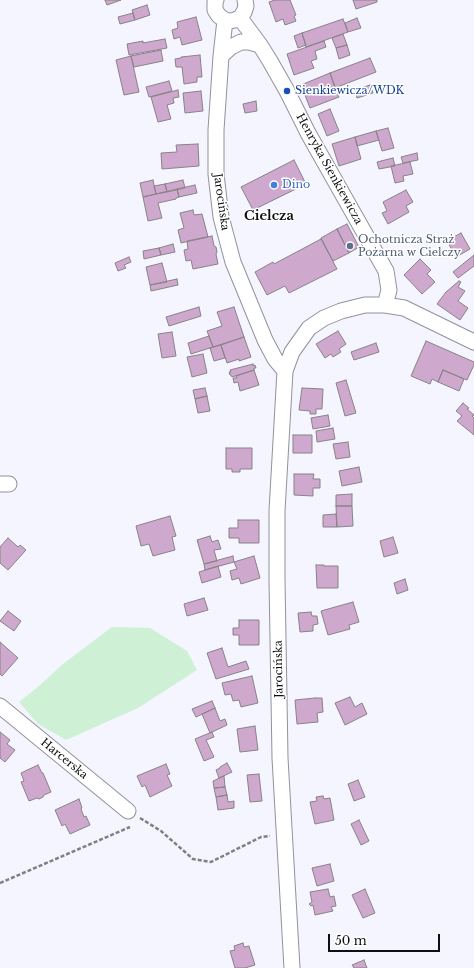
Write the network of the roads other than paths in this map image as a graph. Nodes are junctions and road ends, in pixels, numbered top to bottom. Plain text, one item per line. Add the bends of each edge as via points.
1 (245, 0) edge
2 (214, 1) edge
3 (233, 19) junction
4 (260, 45) junction
5 (222, 56) junction
6 (385, 305) junction
7 (474, 342) edge
8 (285, 371) junction
9 (0, 706) edge
10 (128, 811) road end
11 (292, 968) edge

1 - 3 street, Jarocińska via 244,12
2 - 3 street, Henryka Sienkiewicza via 219,16
3 - 4 street, Henryka Sienkiewicza
3 - 5 street, Jarocińska
4 - 5 street via 241,42
4 - 6 street, Henryka Sienkiewicza via 386,271 389,290
5 - 8 street, Jarocińska via 216,130 216,174 221,217 232,262 265,340
6 - 7 street via 404,308
6 - 8 street, Jarocińska via 365,305 324,318 309,328 292,352
8 - 11 street, Jarocińska via 277,511 280,750
9 - 10 street, Harcerska

